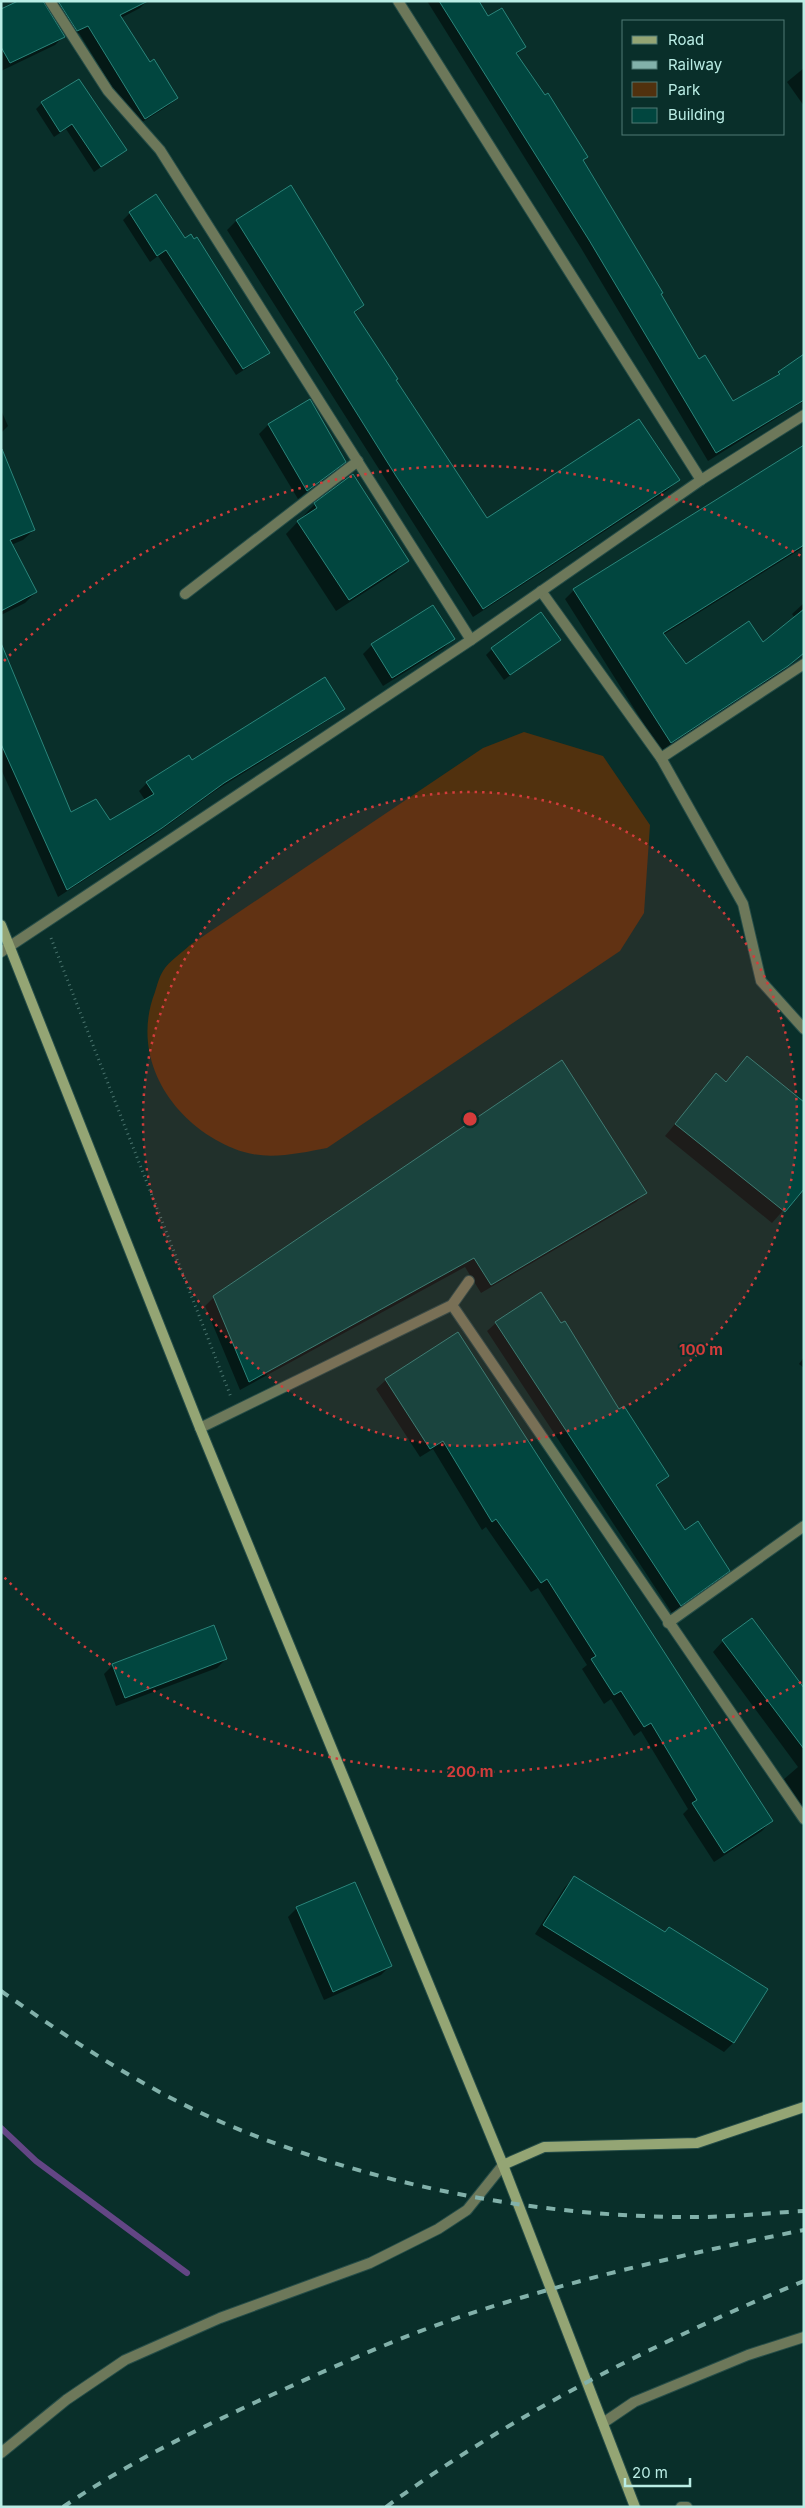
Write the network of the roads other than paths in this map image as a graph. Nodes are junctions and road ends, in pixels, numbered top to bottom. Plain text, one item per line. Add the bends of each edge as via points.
1 (50, 1) edge
2 (398, 1) edge
3 (804, 415) edge
4 (358, 461) junction
5 (701, 480) junction
6 (541, 591) junction
7 (184, 594) dead end
8 (471, 640) junction
9 (804, 664) edge
10 (661, 758) junction
11 (1, 925) edge
12 (6, 949) edge
13 (804, 1029) edge
14 (469, 1281) dead end
15 (452, 1305) junction
16 (200, 1428) junction
17 (804, 1526) edge
18 (668, 1623) junction
19 (804, 1820) edge
20 (804, 2107) edge
21 (503, 2165) junction
22 (804, 2337) edge
23 (602, 2423) junction
24 (1, 2453) edge
25 (634, 2507) edge
26 (681, 2507) edge
27 (688, 2507) edge

1 - 4 street via 108,91 160,150
2 - 5 street
3 - 5 street
4 - 7 street
4 - 8 street
5 - 6 street
6 - 8 street
6 - 10 street
8 - 12 street
9 - 10 street
10 - 13 street via 743,904 761,981
11 - 12 main road
12 - 16 main road
14 - 15 street
15 - 16 street
15 - 18 street
16 - 21 main road
17 - 18 street
18 - 19 street
20 - 21 main road via 697,2143 544,2147
21 - 23 main road
21 - 24 street via 467,2210 438,2229 370,2263 220,2318 125,2360 66,2400
22 - 23 street via 748,2355 650,2395
23 - 25 main road
26 - 27 street

